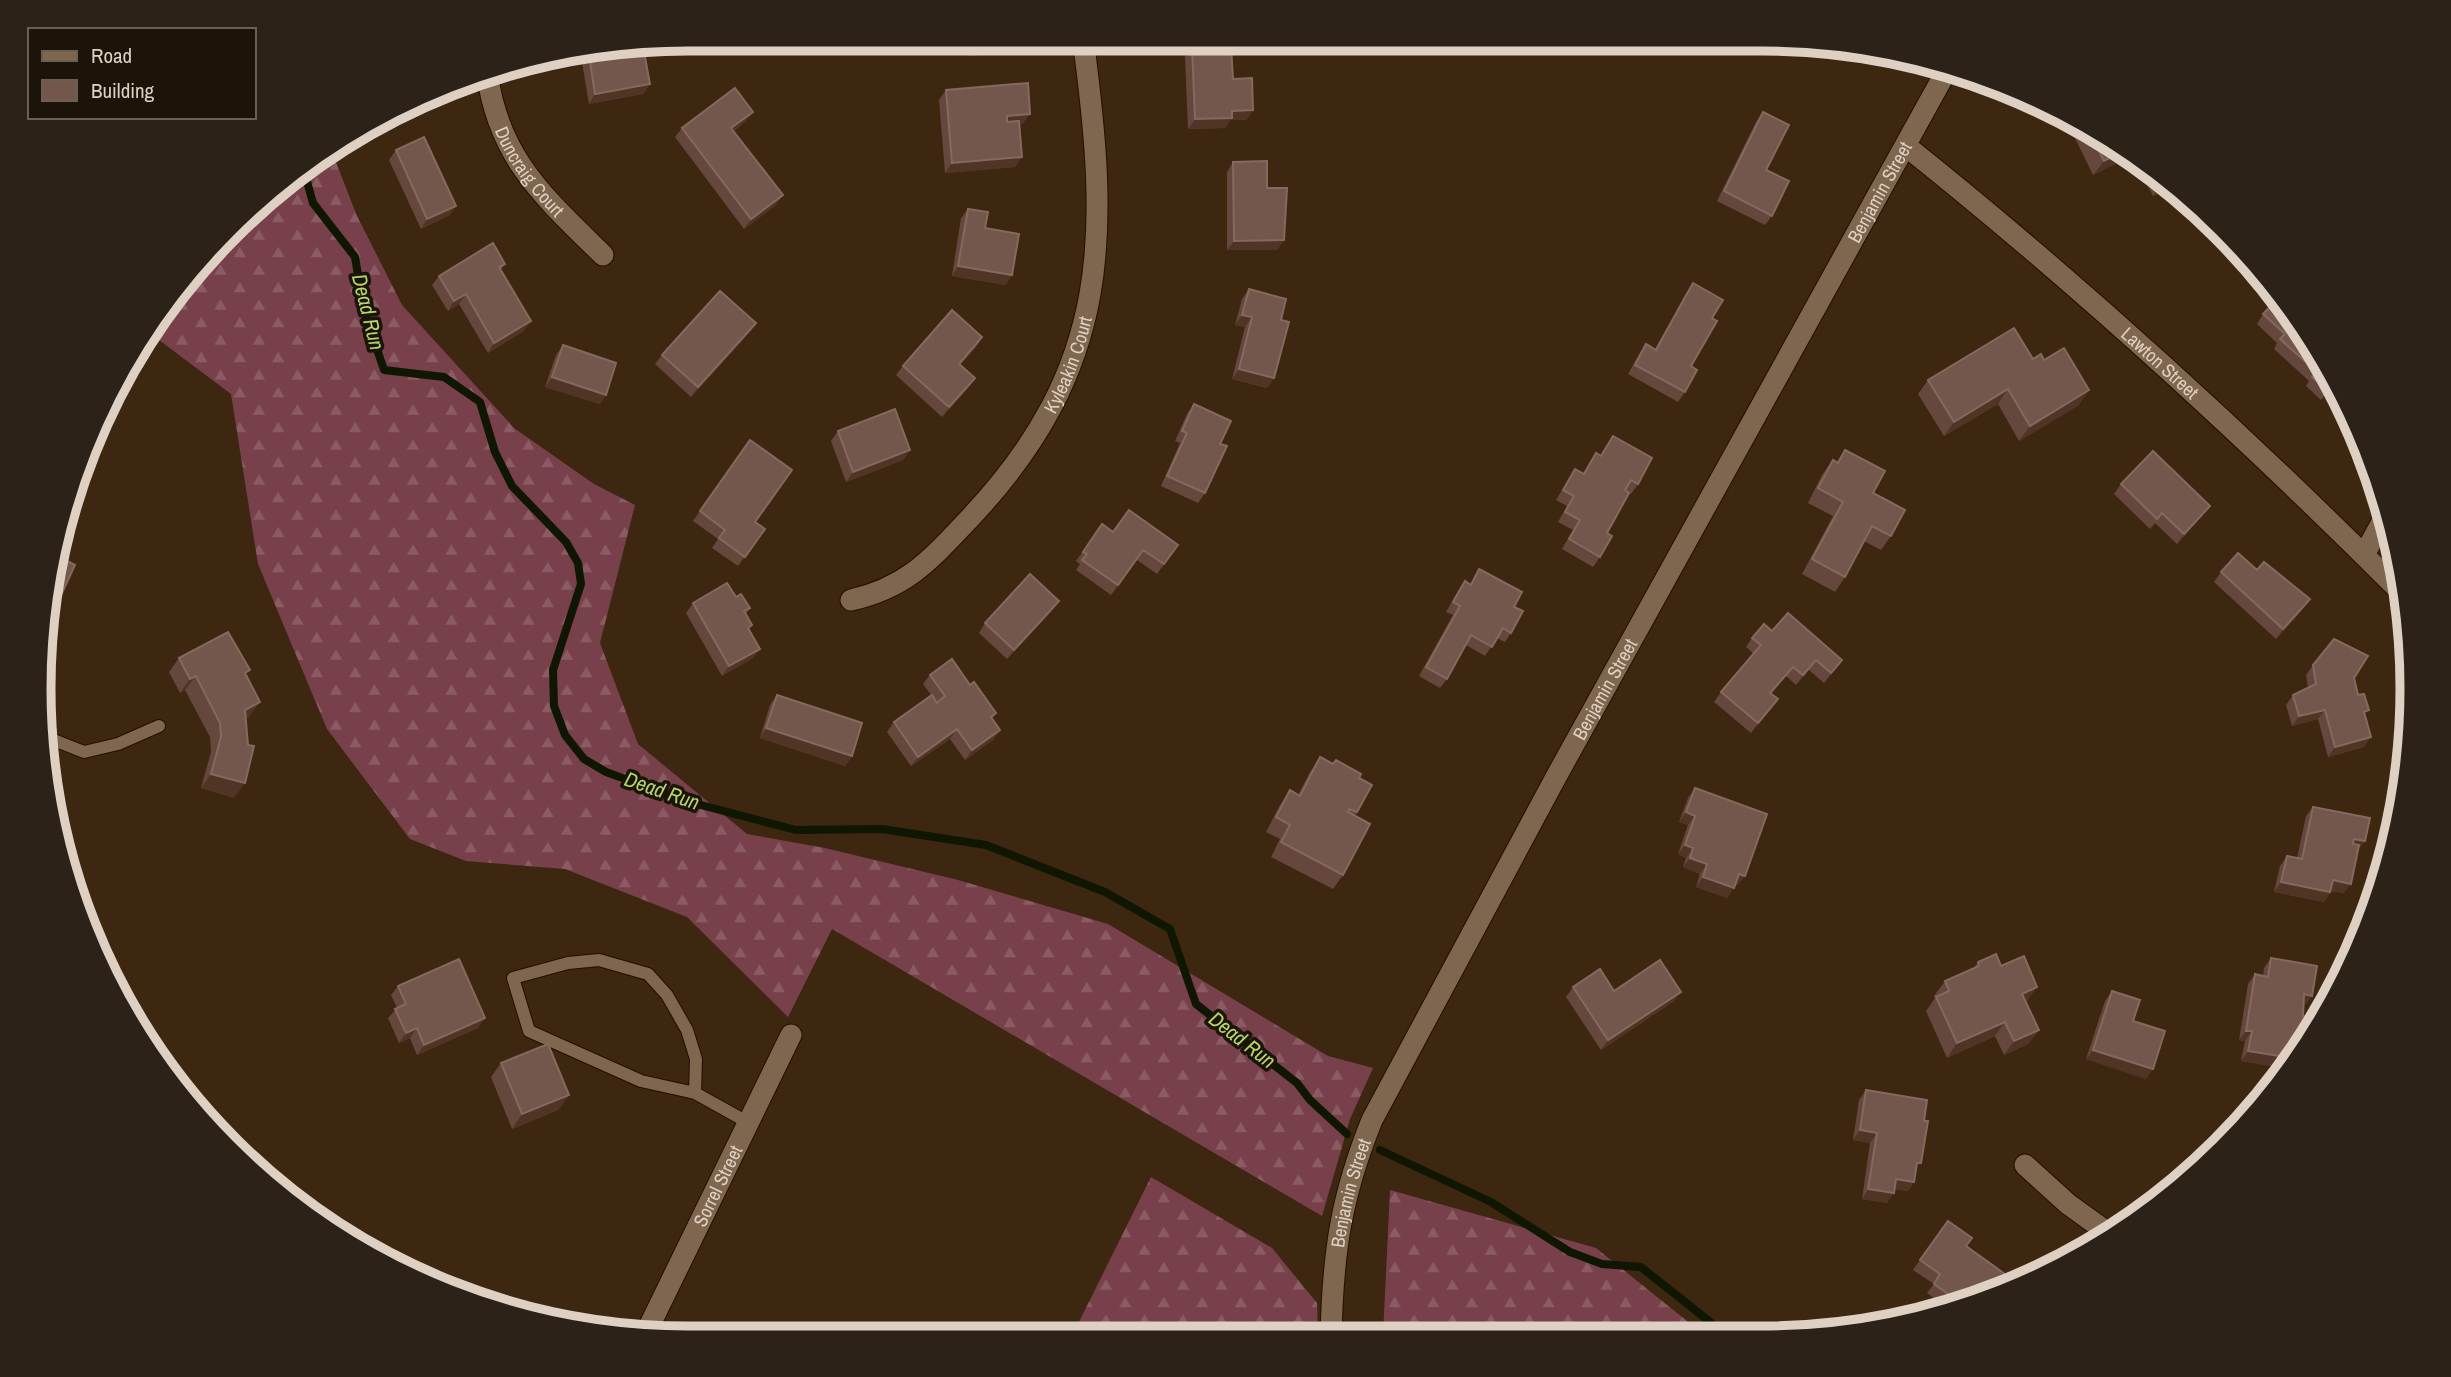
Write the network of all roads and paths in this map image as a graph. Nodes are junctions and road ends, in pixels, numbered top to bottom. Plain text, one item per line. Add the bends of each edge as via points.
1 (1084, 51) edge
2 (1943, 77) edge
3 (490, 83) edge
4 (1906, 146) junction
5 (603, 255) dead end
6 (2380, 527) edge
7 (2364, 555) junction
8 (2391, 582) edge
9 (851, 600) dead end
10 (159, 726) dead end
11 (53, 740) edge
12 (792, 1035) dead end
13 (695, 1093) junction
14 (749, 1123) junction
15 (2025, 1165) dead end
16 (2102, 1228) edge
17 (650, 1325) edge
18 (1331, 1326) edge

1 - 9 street, Kyleakin Court via 1098,219 1095,271 1073,360 1053,407 1027,450 980,507 907,580
2 - 4 street, Benjamin Street
3 - 5 street, Duncraig Court via 500,130 516,162 537,191
4 - 7 street, Lawton Street via 2001,222 2147,352
4 - 18 street, Benjamin Street via 1372,1119 1339,1220
6 - 7 street
7 - 8 street, Lawton Street
10 - 11 lane via 85,752
12 - 14 street, Sorrel Street
13 - 13 lane via 696,1059 687,1030 667,995 648,974 599,960 568,962 513,978 529,1031 642,1081
13 - 14 lane
14 - 17 street, Sorrel Street
15 - 16 street

